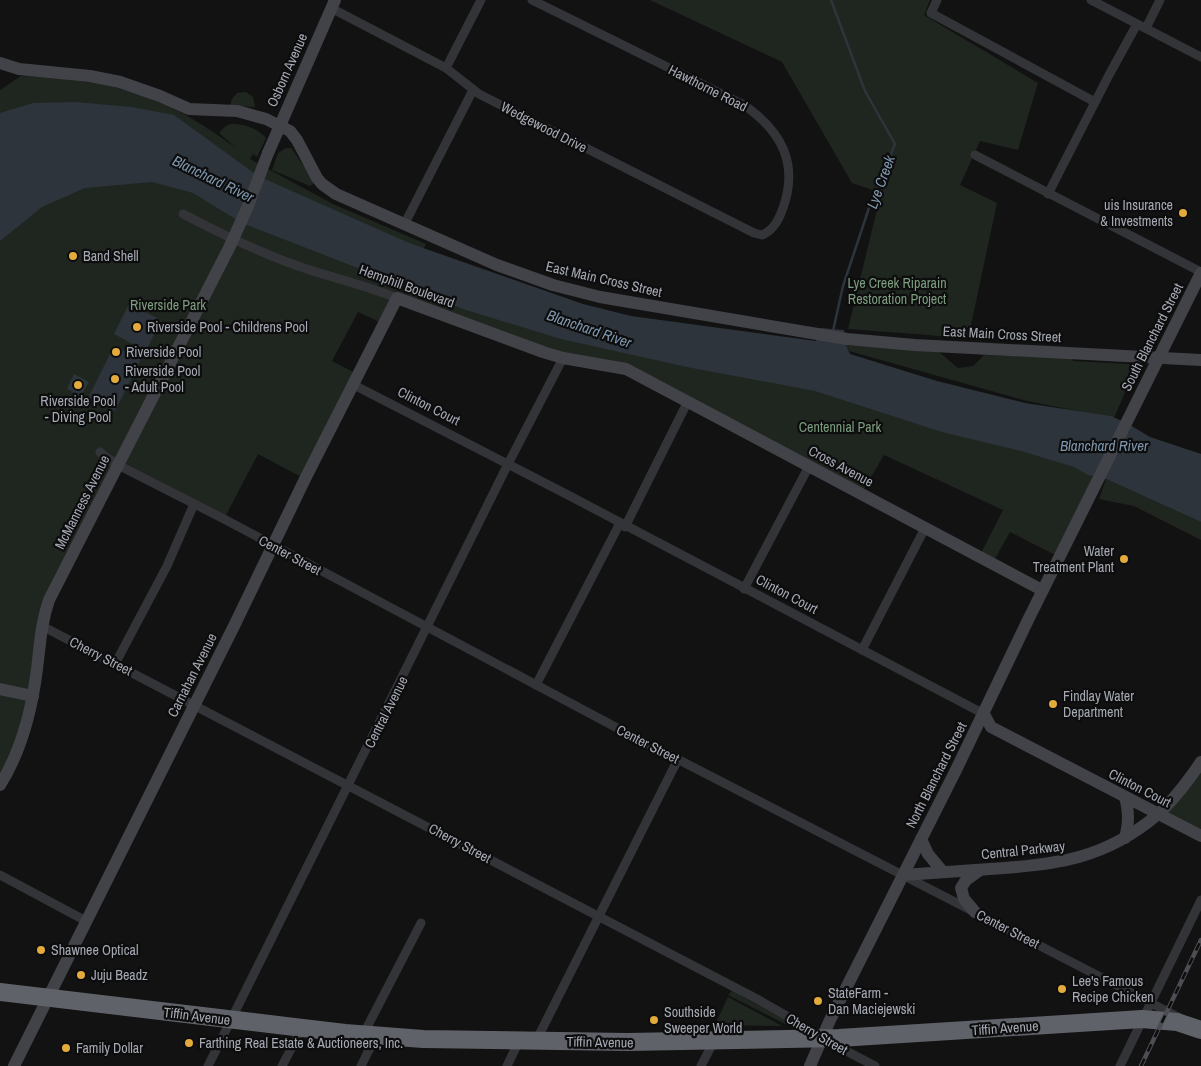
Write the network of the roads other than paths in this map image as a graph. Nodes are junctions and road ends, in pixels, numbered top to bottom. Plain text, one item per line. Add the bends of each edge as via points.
1 (481, 0) edge
2 (532, 0) edge
3 (937, 0) edge
4 (1092, 0) edge
5 (1160, 0) edge
6 (333, 4) edge
7 (1137, 24) junction
8 (1146, 28) junction
9 (1201, 57) edge
10 (0, 63) edge
11 (446, 68) junction
12 (473, 90) junction
13 (1095, 102) junction
14 (280, 126) junction
15 (974, 155) dead end
16 (1048, 194) junction
17 (183, 214) dead end
18 (404, 225) junction
19 (762, 235) joint
20 (230, 246) joint
21 (1201, 273) edge
22 (398, 298) junction
23 (1159, 356) junction
24 (563, 358) junction
25 (1201, 360) edge
26 (626, 370) joint
27 (354, 385) junction
28 (687, 403) junction
29 (100, 452) dead end
30 (508, 464) junction
31 (118, 465) junction
32 (809, 466) junction
33 (1089, 498) joint
34 (194, 504) junction
35 (622, 525) junction
36 (925, 528) junction
37 (273, 545) junction
38 (744, 589) junction
39 (1042, 590) junction
40 (42, 626) junction
41 (428, 628) junction
42 (862, 650) junction
43 (115, 664) junction
44 (536, 685) junction
45 (0, 689) edge
46 (32, 696) junction
47 (195, 705) junction
48 (984, 714) junction
49 (678, 759) junction
50 (1201, 762) edge
51 (0, 785) edge
52 (349, 785) junction
53 (1125, 797) junction
54 (1158, 814) junction
55 (1201, 836) edge
56 (1125, 838) junction
57 (921, 839) junction
58 (980, 870) junction
59 (943, 872) junction
60 (0, 875) edge
61 (903, 875) junction
62 (1201, 900) edge
63 (975, 912) junction
64 (598, 916) junction
65 (86, 921) junction
66 (421, 923) dead end
67 (0, 992) edge
68 (48, 998) junction
69 (1151, 1003) junction
70 (1142, 1019) junction
71 (231, 1020) junction
72 (302, 1028) junction
73 (1201, 1030) edge
74 (370, 1035) junction
75 (821, 1039) junction
76 (527, 1041) junction
77 (714, 1041) junction
78 (14, 1066) edge
79 (208, 1066) edge
80 (282, 1066) edge
81 (361, 1066) edge
82 (507, 1066) edge
83 (701, 1066) edge
84 (810, 1066) edge
85 (875, 1066) edge
86 (1120, 1066) edge

1 - 11 street
2 - 19 street, Hawthorne Road via 744,105 771,128 787,160 789,187 774,226
3 - 13 street via 931,13
4 - 7 street
5 - 8 street
6 - 11 street, Wedgewood Drive
6 - 14 main road, Osborn Avenue
7 - 8 street
7 - 13 street
8 - 9 street
10 - 14 main road, East Main Cross Street via 19,69 102,78 145,90 189,109 248,113
11 - 12 street, Wedgewood Drive
12 - 18 street
12 - 19 street, Wedgewood Drive
13 - 16 street
14 - 18 main road, East Main Cross Street via 294,136 322,184 336,194
14 - 20 main road, Osborn Avenue, bridge
15 - 16 street
16 - 21 street
17 - 22 street, Hemphill Boulevard via 262,252
18 - 23 main road, East Main Cross Street via 497,265 577,292 815,335 915,345
20 - 31 main road, McManness Avenue
21 - 23 main road, South Blanchard Street
22 - 24 main road, Hemphill Boulevard
22 - 27 main road, Carnahan Avenue
23 - 25 main road, East Main Cross Street
23 - 33 main road, South Blanchard Street
24 - 26 main road, Hemphill Boulevard
24 - 30 street, Central Avenue
26 - 28 main road, Cross Avenue
27 - 30 street, Clinton Court
27 - 37 main road, Carnahan Avenue
28 - 32 main road, Cross Avenue
28 - 35 street
29 - 31 street, Center Street
30 - 35 street, Clinton Court
30 - 41 street, Central Avenue
31 - 34 street, Center Street
31 - 40 main road, McManness Avenue via 48,600
32 - 36 main road, Cross Avenue
32 - 38 street
33 - 39 main road, North Blanchard Street
34 - 37 street, Center Street
34 - 43 street via 168,566
35 - 38 street, Clinton Court
35 - 44 street
36 - 39 main road, Cross Avenue
36 - 42 street
37 - 41 street, Center Street
37 - 47 main road, Carnahan Avenue
38 - 42 street, Clinton Court
39 - 48 main road, North Blanchard Street
40 - 43 street, Cherry Street
40 - 46 main road, McManness Avenue
41 - 44 street, Center Street
41 - 52 street, Central Avenue
42 - 48 street, Clinton Court
43 - 47 street, Cherry Street
44 - 49 street, Center Street
45 - 46 main road
46 - 51 main road, McManness Avenue via 24,734
47 - 52 street, Cherry Street
47 - 65 main road, Carnahan Avenue
48 - 53 main road, Clinton Court via 991,727
48 - 57 main road, North Blanchard Street
49 - 61 street, Center Street
49 - 64 street
50 - 54 main road, Central Parkway
52 - 64 street, Cherry Street
52 - 71 street, Central Avenue
53 - 54 main road, Clinton Court
53 - 56 main road via 1129,810
54 - 55 main road, Clinton Court
54 - 56 main road, Central Parkway
56 - 58 main road, Central Parkway via 1085,856 1062,862
57 - 59 main road
57 - 61 main road, North Blanchard Street
58 - 59 main road, Central Parkway
58 - 63 main road via 961,888 964,899
59 - 61 main road, Central Parkway
60 - 65 street
61 - 63 street, Center Street
61 - 75 main road, North Blanchard Street
62 - 69 street
63 - 69 street, Center Street
64 - 75 street, Cherry Street via 758,1000
64 - 76 street
65 - 68 main road, Carnahan Avenue
66 - 74 street
67 - 68 highway, Tiffin Avenue
68 - 71 highway, Tiffin Avenue
68 - 78 main road, Carnahan Avenue
69 - 70 street
69 - 73 street, Center Street
70 - 73 highway, Tiffin Avenue via 1177,1022
70 - 75 highway, Tiffin Avenue
70 - 86 street
71 - 72 highway, Tiffin Avenue
71 - 79 street, Central Avenue
72 - 74 highway, Tiffin Avenue
72 - 80 street
74 - 76 highway, Tiffin Avenue
74 - 81 street
75 - 77 highway, Tiffin Avenue
75 - 84 main road, North Blanchard Street
75 - 85 street, Cherry Street
76 - 77 highway, Tiffin Avenue
76 - 82 street
77 - 83 street

